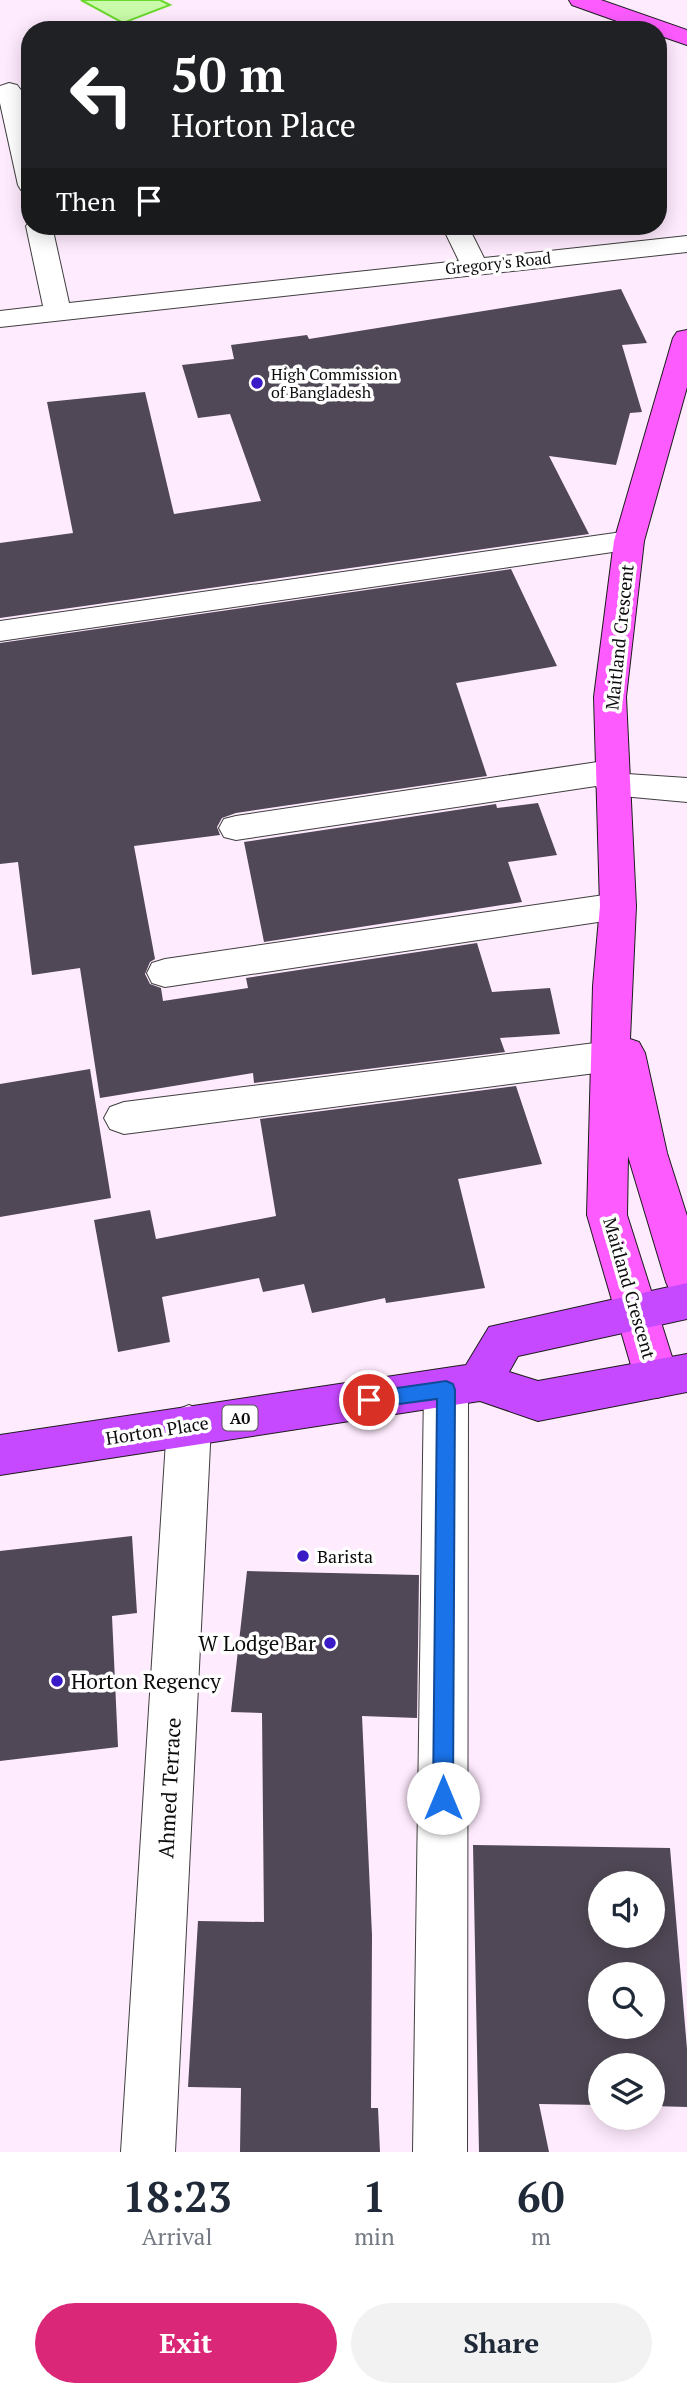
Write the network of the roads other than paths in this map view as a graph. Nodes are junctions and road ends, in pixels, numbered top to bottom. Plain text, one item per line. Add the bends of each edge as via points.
1 (580, 0) edge
2 (639, 21) edge
3 (667, 31) edge
4 (687, 38) edge
5 (9, 90) dead end
6 (21, 144) edge
7 (41, 235) edge
8 (460, 235) edge
9 (687, 244) edge
10 (474, 265) junction
11 (58, 313) junction
12 (0, 318) edge
13 (687, 338) edge
14 (629, 541) junction
15 (0, 631) edge
16 (612, 778) junction
17 (687, 790) edge
18 (236, 828) dead end
19 (618, 906) junction
20 (165, 974) dead end
21 (612, 986) junction
22 (611, 1056) junction
23 (124, 1118) dead end
24 (687, 1282) edge
25 (687, 1301) edge
26 (636, 1312) junction
27 (672, 1376) edge
28 (463, 1386) junction
29 (189, 1425) junction
30 (0, 1455) edge
31 (148, 2152) edge
32 (440, 2152) edge

1 - 2 main road
3 - 4 main road
5 - 6 street
7 - 11 street
8 - 10 street
9 - 10 street, Gregory's Road
10 - 11 street, Gregory's Road
11 - 12 street, Gregory's Road
13 - 14 main road, Maitland Crescent
14 - 15 street
14 - 16 main road, Maitland Crescent via 610,697
16 - 17 street
16 - 18 street
16 - 19 main road, Maitland Crescent
19 - 20 street
19 - 21 main road, Maitland Crescent
21 - 22 main road, Maitland Crescent
21 - 24 main road, Maitland Crescent via 648,1153
22 - 23 street
22 - 26 main road, Maitland Crescent via 607,1215
25 - 26 highway
26 - 27 main road, Maitland Crescent
26 - 28 highway via 503,1340
27 - 28 highway, Horton Place / A0 via 538,1401
28 - 29 highway, Horton Place / A0
28 - 32 street
29 - 30 highway, Horton Place / A0
29 - 31 street, Ahmed Terrace

